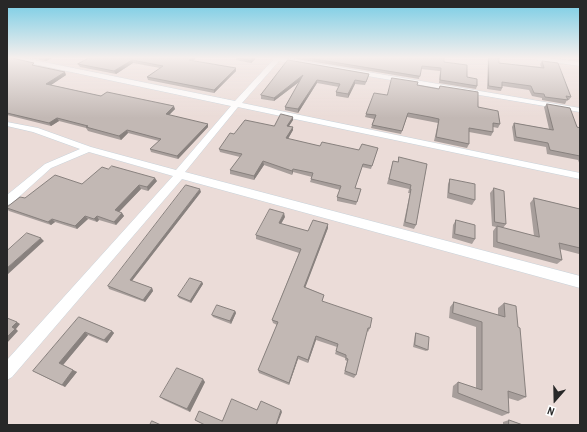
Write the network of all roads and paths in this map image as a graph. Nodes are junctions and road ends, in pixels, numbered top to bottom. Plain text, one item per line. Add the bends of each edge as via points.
1 (112, 78) edge
2 (259, 78) edge
3 (394, 78) edge
4 (237, 104) junction
5 (580, 110) edge
6 (7, 124) edge
7 (88, 149) junction
8 (179, 174) junction
9 (580, 176) edge
10 (7, 201) edge
11 (580, 282) edge
12 (7, 372) edge

1 - 4 street
2 - 4 street
3 - 5 street
4 - 8 street
4 - 9 street
6 - 7 street via 35,130
7 - 8 street
7 - 10 street via 48,166
8 - 11 street
8 - 12 street

